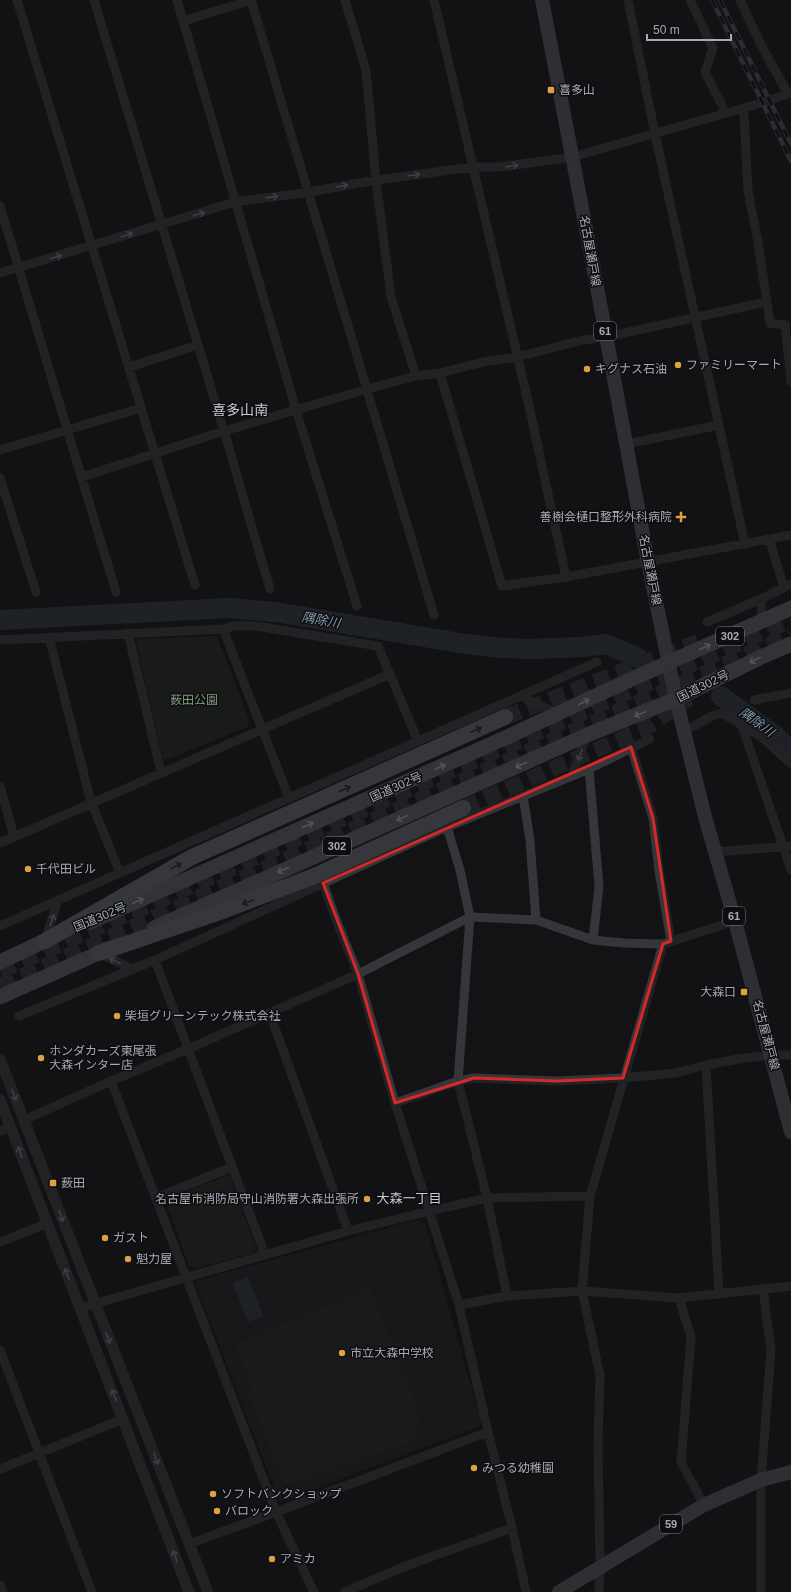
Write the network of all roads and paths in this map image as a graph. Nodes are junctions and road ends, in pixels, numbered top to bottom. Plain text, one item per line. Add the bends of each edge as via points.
1 (17, 0) edge
2 (94, 0) edge
3 (176, 0) edge
4 (251, 0) edge
5 (345, 0) edge
6 (434, 0) edge
7 (542, 0) edge
8 (628, 0) edge
9 (690, 0) edge
10 (740, 0) edge
11 (183, 21) junction
12 (790, 93) edge
13 (741, 109) junction
14 (725, 113) junction
15 (655, 134) junction
16 (572, 157) junction
17 (473, 167) junction
18 (376, 180) junction
19 (309, 192) junction
20 (235, 202) junction
21 (0, 206) edge
22 (162, 225) junction
23 (93, 246) junction
24 (19, 268) junction
25 (0, 273) edge
26 (766, 302) junction
27 (696, 316) junction
28 (606, 337) junction
29 (198, 346) junction
30 (517, 357) junction
31 (129, 367) junction
32 (440, 373) junction
33 (416, 376) junction
34 (791, 381) edge
35 (367, 389) junction
36 (141, 408) junction
37 (296, 410) junction
38 (719, 425) junction
39 (67, 430) junction
40 (224, 431) junction
41 (626, 444) junction
42 (0, 450) edge
43 (155, 453) junction
44 (82, 477) junction
45 (0, 478) edge
46 (791, 535) edge
47 (769, 539) junction
48 (745, 544) junction
49 (648, 562) junction
50 (566, 577) junction
51 (195, 585) dead end
52 (788, 586) edge
53 (270, 589) dead end
54 (36, 592) dead end
55 (116, 592) dead end
56 (761, 599) junction
57 (357, 606) dead end
58 (791, 608) edge
59 (434, 615) dead end
60 (762, 621) junction
61 (707, 622) dead end
62 (223, 629) junction
63 (128, 633) junction
64 (49, 637) junction
65 (0, 640) edge
66 (791, 644) edge
67 (598, 662) dead end
68 (669, 662) junction
69 (390, 674) junction
70 (791, 693) edge
71 (520, 696) junction
72 (676, 699) junction
73 (754, 700) dead end
74 (558, 714) junction
75 (506, 717) tunnel mouth
76 (742, 726) junction
77 (262, 728) junction
78 (685, 731) junction
79 (587, 735) junction
80 (650, 739) dead end
81 (418, 741) junction
82 (631, 747) junction
83 (791, 764) edge
84 (588, 769) junction
85 (161, 772) junction
86 (572, 776) junction
87 (0, 786) edge
88 (523, 796) junction
89 (289, 798) junction
90 (91, 802) junction
91 (463, 808) tunnel mouth
92 (447, 827) junction
93 (14, 837) junction
94 (0, 843) edge
95 (787, 846) edge
96 (715, 852) junction
97 (791, 870) edge
98 (120, 873) junction
99 (323, 884) junction
100 (58, 900) junction
101 (470, 917) junction
102 (536, 920) junction
103 (735, 921) junction
104 (0, 926) edge
105 (593, 940) junction
106 (45, 941) junction
107 (667, 942) junction
108 (99, 953) junction
109 (155, 960) junction
110 (0, 962) edge
111 (132, 969) junction
112 (358, 974) junction
113 (0, 997) edge
114 (270, 1014) junction
115 (20, 1016) dead end
116 (188, 1049) junction
117 (771, 1055) junction
118 (791, 1055) edge
119 (0, 1059) edge
120 (706, 1065) junction
121 (623, 1078) junction
122 (111, 1081) junction
123 (458, 1082) junction
124 (0, 1100) edge
125 (395, 1103) junction
126 (24, 1120) junction
127 (5, 1129) edge
128 (791, 1132) edge
129 (232, 1167) junction
130 (590, 1196) junction
131 (155, 1198) junction
132 (487, 1198) junction
133 (430, 1211) junction
134 (48, 1223) junction
135 (348, 1231) junction
136 (0, 1242) edge
137 (265, 1255) junction
138 (185, 1278) junction
139 (791, 1286) edge
140 (763, 1289) junction
141 (582, 1291) junction
142 (719, 1293) junction
143 (507, 1296) junction
144 (678, 1298) junction
145 (95, 1304) junction
146 (459, 1305) junction
147 (80, 1308) junction
148 (0, 1350) edge
149 (123, 1420) junction
150 (488, 1432) junction
151 (40, 1453) junction
152 (0, 1469) edge
153 (791, 1472) edge
154 (761, 1480) junction
155 (704, 1505) junction
156 (276, 1512) junction
157 (512, 1528) junction
158 (189, 1544) junction
159 (600, 1567) junction
160 (0, 1585) edge
161 (3, 1592) edge
162 (92, 1592) edge
163 (189, 1592) edge
164 (208, 1592) edge
165 (314, 1592) edge
166 (345, 1592) edge
167 (526, 1592) edge
168 (559, 1592) edge
169 (599, 1592) edge
170 (761, 1592) edge

1 - 23 street
2 - 22 street
3 - 11 street
4 - 11 street
4 - 19 street
5 - 18 street via 366,70
6 - 17 street
7 - 16 main road, 名古屋瀬戸線 / 61
8 - 15 street
9 - 14 street via 713,48 705,72
10 - 12 street via 761,45
11 - 20 street
12 - 13 street
13 - 14 street
13 - 26 street via 744,115 748,191
14 - 15 street
15 - 16 street
15 - 27 street
17 -> 16 street via 500,167
16 - 28 main road, 名古屋瀬戸線 / 61
18 -> 17 street
17 - 30 street
19 -> 18 street
18 - 33 street via 391,296
20 -> 19 street
19 - 35 street
22 -> 20 street
20 - 37 street
21 - 24 street
23 -> 22 street
22 - 29 street
24 -> 23 street
23 - 31 street
24 - 25 street
24 - 39 street
26 - 27 street
26 - 34 street via 770,323 785,325
27 - 28 street
27 - 38 street
28 - 30 street via 583,340
28 - 41 main road, 名古屋瀬戸線 / 61
29 - 31 street
29 - 40 street
30 - 32 street via 483,362
30 - 50 street
31 - 36 street
32 - 33 street
32 - 50 street via 502,586
33 - 35 street
35 - 37 street
35 - 59 street
36 - 39 street
36 - 43 street
37 - 40 street
37 - 57 street
38 - 41 street
38 - 48 street
39 - 42 street
39 - 44 street
40 - 43 street
40 - 53 street
41 - 49 main road, 名古屋瀬戸線 / 61
43 - 44 street
43 - 51 street
44 - 55 street
45 - 54 street
46 - 47 street
47 - 48 street
47 - 52 street
48 - 49 street
49 - 50 street
49 - 68 main road, 名古屋瀬戸線 / 61
52 - 56 street
56 - 60 street
56 - 61 street
58 - 60 highway, 国道302号 / 302
68 -> 60 highway, 国道302号 / 302
62 - 63 street
62 - 69 street via 233,626 256,626 378,646
62 - 77 street
63 - 64 street
63 - 85 street
64 - 65 street
64 - 90 street
66 -> 72 highway, 国道302号 / 302
67 - 71 street
68 - 72 main road, 名古屋瀬戸線 / 61
74 -> 68 highway, 国道302号 / 302
69 - 77 street
69 - 81 street
70 - 73 street
71 - 74 street
71 - 81 street
72 - 78 main road, 名古屋瀬戸線 / 61
72 -> 79 highway, 国道302号 / 302
106 -> 74 highway, 国道302号 / 302
106 -> 75 highway via 192,857
76 - 78 street via 722,713
76 - 83 street via 764,739
76 - 95 street
77 - 85 street
77 - 89 street
78 - 96 main road, 名古屋瀬戸線 / 61
79 -> 86 street
79 -> 108 highway, 国道302号 / 302
80 - 82 street
81 - 89 street
82 - 84 street
82 - 107 street via 652,818
84 - 86 street
84 - 105 street via 599,886
85 - 90 street
86 - 88 street
87 - 93 street
88 - 92 street
88 - 102 street via 530,840
89 - 98 street
90 - 93 street
90 - 98 street
91 -> 108 highway via 312,877 220,912
92 - 99 street
92 - 101 street
93 - 94 street
95 - 96 street
95 - 97 street
96 - 103 main road, 名古屋瀬戸線 / 61
98 - 100 street
99 - 109 street
99 - 112 street
100 - 104 street
106 -> 100 street
101 - 102 street
101 - 112 street
101 - 123 street
102 - 105 street
103 - 107 street
103 - 117 main road, 名古屋瀬戸線 / 61
105 - 107 street via 624,944
106 - 110 highway, 国道302号 / 302
107 - 121 street
111 -> 108 street
108 - 113 highway, 国道302号 / 302
109 - 111 street
109 - 116 street
111 - 115 street
112 - 114 street
112 - 125 street
114 - 116 street
114 - 135 street
116 - 122 street
116 - 129 street
117 - 118 street
117 - 120 street
117 - 128 main road, 名古屋瀬戸線 / 61
119 -> 126 street
120 - 121 street via 676,1073
120 - 142 street
121 - 123 street via 556,1081 474,1078
121 - 130 street
122 - 126 street
122 - 131 street
123 - 125 street
123 - 132 street
124 - 127 street
125 - 133 street
126 -> 145 street
134 -> 127 street
129 - 131 street
129 - 137 street
130 - 132 street
130 - 141 street
131 - 138 street
132 - 133 street
132 - 143 street
133 - 135 street
133 - 146 street
134 - 136 street
147 -> 134 street
135 - 137 street
137 - 138 street
138 - 145 street
138 - 156 street
139 - 140 street
140 - 142 street
140 - 154 street via 771,1350
141 - 143 street
141 - 144 street
141 - 159 street via 600,1376
142 - 144 street
143 - 146 street
144 - 155 street via 691,1337 681,1462
145 - 147 street
145 -> 158 street
146 - 150 street
149 -> 147 street
148 - 151 street
149 - 151 street
163 -> 149 street
150 - 156 street
150 - 157 street
151 - 152 street
151 - 162 street
153 - 154 main road, 59
154 - 155 main road, 59
154 - 170 street
155 - 159 main road, 59
156 - 158 street
156 - 165 street
157 - 166 street
157 - 167 street
158 - 164 street
159 - 168 main road, 59
159 - 169 street
160 - 161 street

